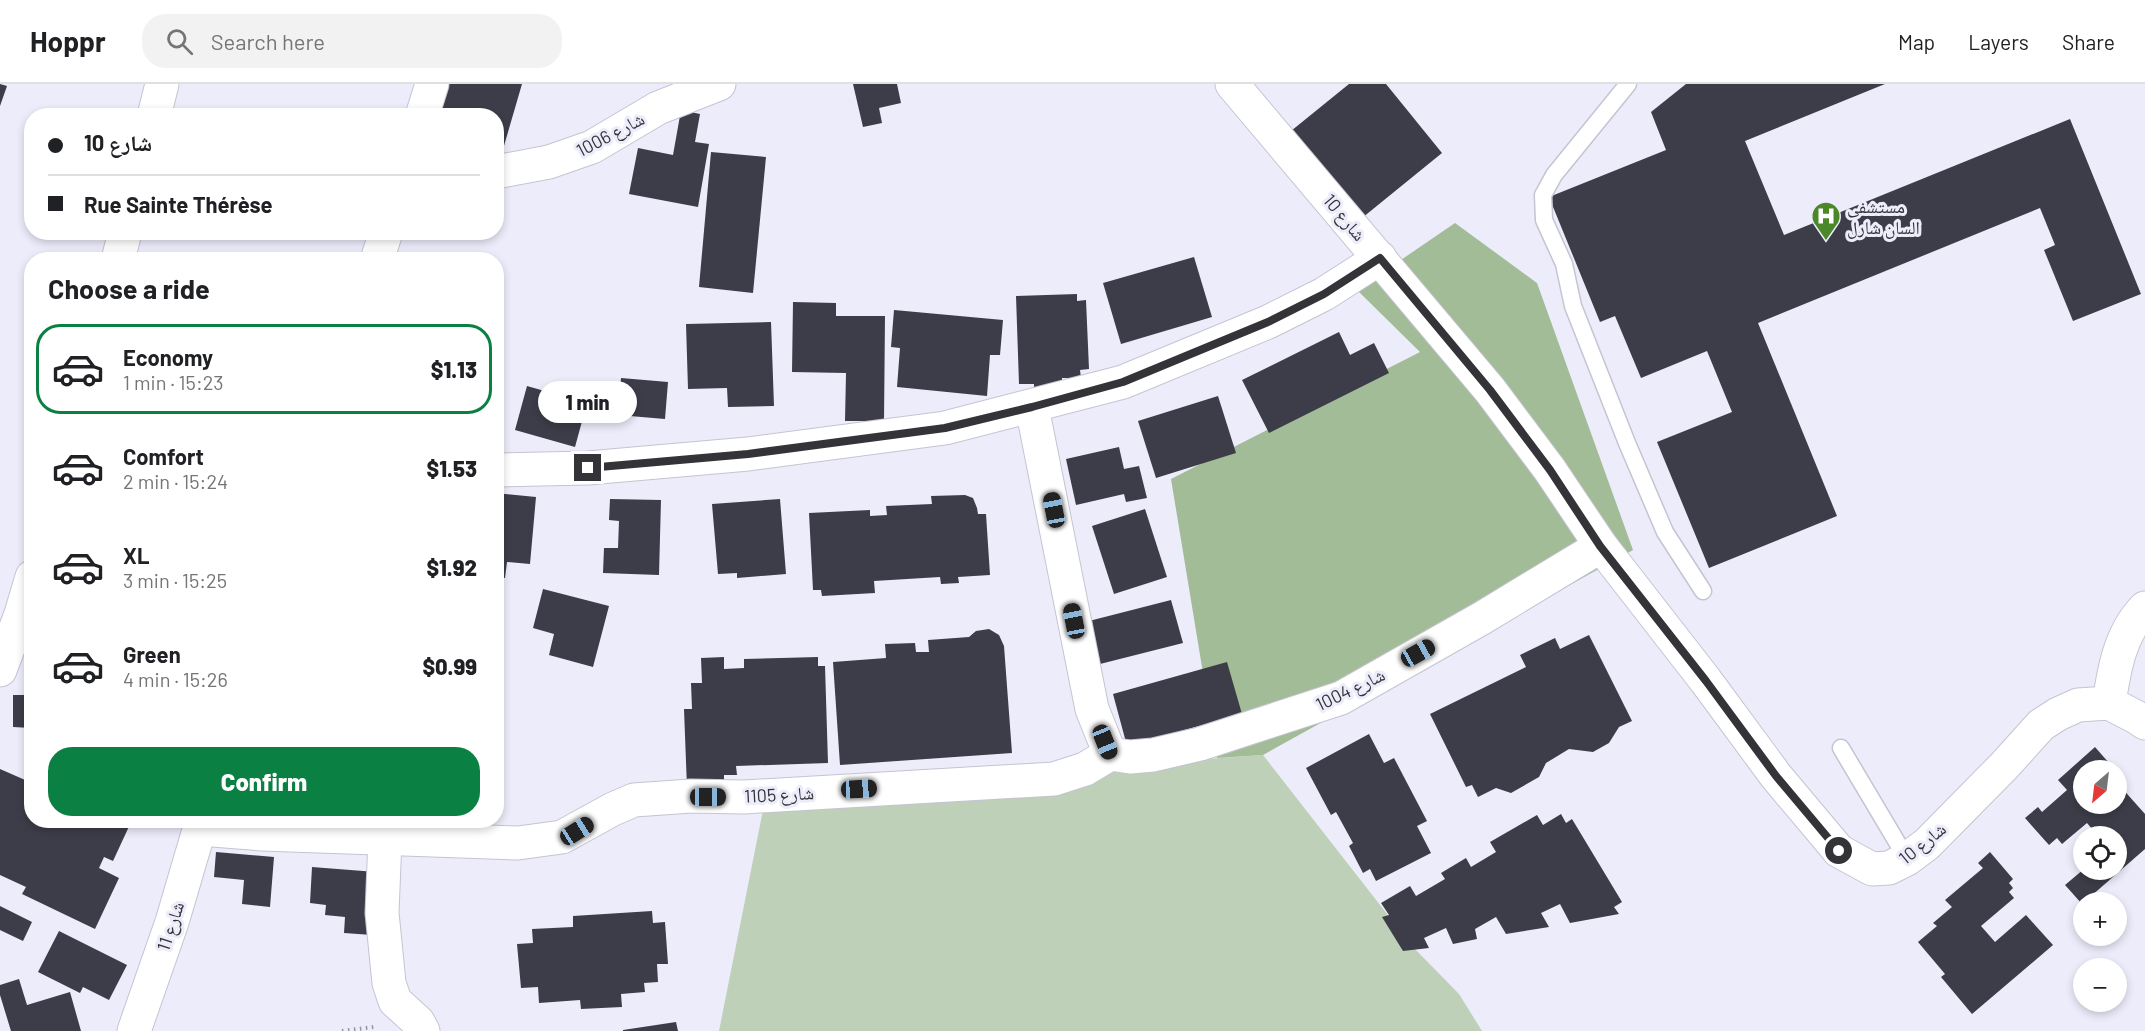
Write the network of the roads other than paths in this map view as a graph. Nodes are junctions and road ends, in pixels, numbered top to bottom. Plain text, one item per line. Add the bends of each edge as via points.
1 (162, 84) edge
2 (432, 84) edge
3 (719, 84) edge
4 (1232, 84) edge
5 (1628, 84) edge
6 (681, 91) edge
7 (156, 108) edge
8 (424, 108) edge
9 (504, 170) edge
10 (1380, 258) junction
11 (1032, 407) junction
12 (504, 470) edge
13 (1600, 546) junction
14 (1703, 591) dead end
15 (24, 604) edge
16 (2145, 608) edge
17 (0, 670) edge
18 (2109, 703) junction
19 (2145, 723) edge
20 (1841, 748) dead end
21 (1110, 754) junction
22 (200, 828) edge
23 (221, 828) edge
24 (385, 839) junction
25 (1907, 859) junction
26 (134, 1031) edge
27 (423, 1031) edge

1 - 7 street
2 - 8 street
3 - 6 street, شارع 1006
4 - 10 street, شارع 10
5 - 14 lane via 1554,175 1543,195 1545,220 1564,264 1573,306 1626,443 1665,532
6 - 9 street, شارع 1006 via 592,147 549,162
10 - 11 street via 1324,294 1268,322 1123,382
10 - 13 street, شارع 10 via 1490,390
11 - 12 street via 945,428 748,454 588,468
11 - 21 street via 1092,709
13 - 21 street, شارع 1004 via 1341,698 1200,744 1153,755
13 - 25 street, شارع 10 via 1776,776 1834,845 1872,869 1889,868
15 - 17 street
16 - 18 street via 2122,643
18 - 19 street
18 - 25 street, شارع 10 via 2078,705 2041,725 1927,844
20 - 25 lane
21 - 24 street, شارع 1105 via 1072,775 1034,781 634,800 562,837 541,841
22 - 26 street, شارع 11
23 - 24 street, شارع 1105 via 262,834
24 - 27 street via 382,912 389,983 395,1001

